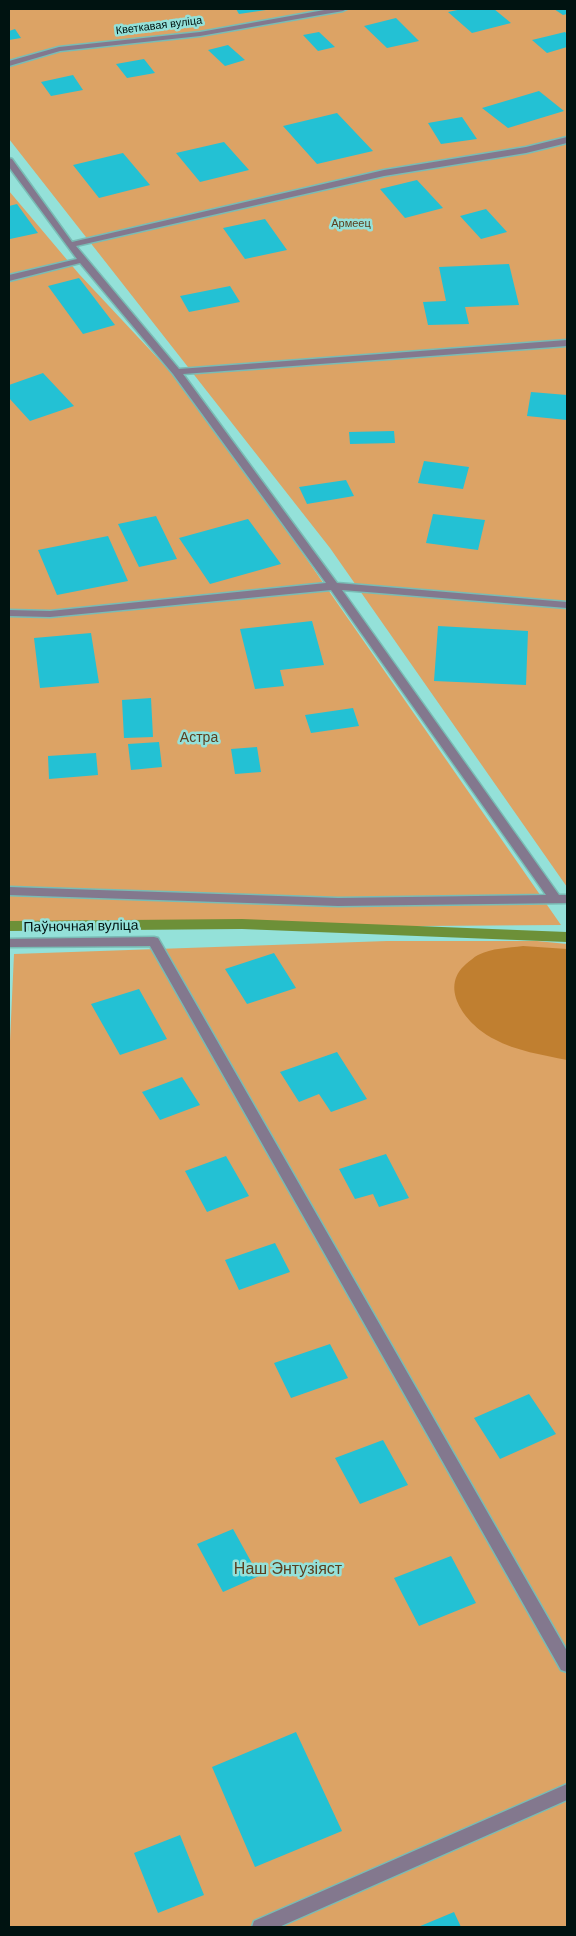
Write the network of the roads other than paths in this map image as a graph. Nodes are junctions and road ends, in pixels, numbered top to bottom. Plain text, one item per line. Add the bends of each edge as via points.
1 (343, 9) edge
2 (9, 64) edge
3 (567, 140) edge
4 (9, 161) edge
5 (70, 245) junction
6 (83, 260) junction
7 (9, 278) edge
8 (567, 343) edge
9 (176, 372) junction
10 (334, 586) junction
11 (567, 605) edge
12 (9, 613) edge
13 (9, 891) edge
14 (561, 899) edge
15 (9, 943) edge
16 (567, 1666) edge
17 (567, 1792) edge
18 (260, 1927) edge

1 - 2 lane, Кветкавая вуліца via 200,34 59,49
3 - 5 lane via 526,150 384,173
4 - 5 lane
5 - 6 lane
6 - 7 lane
6 - 9 lane
8 - 9 lane
9 - 10 lane
10 - 11 lane
10 - 12 lane via 50,614
10 - 14 lane
13 - 14 lane via 338,902
15 - 16 lane, Паўночная вуліца via 154,941
17 - 18 lane

